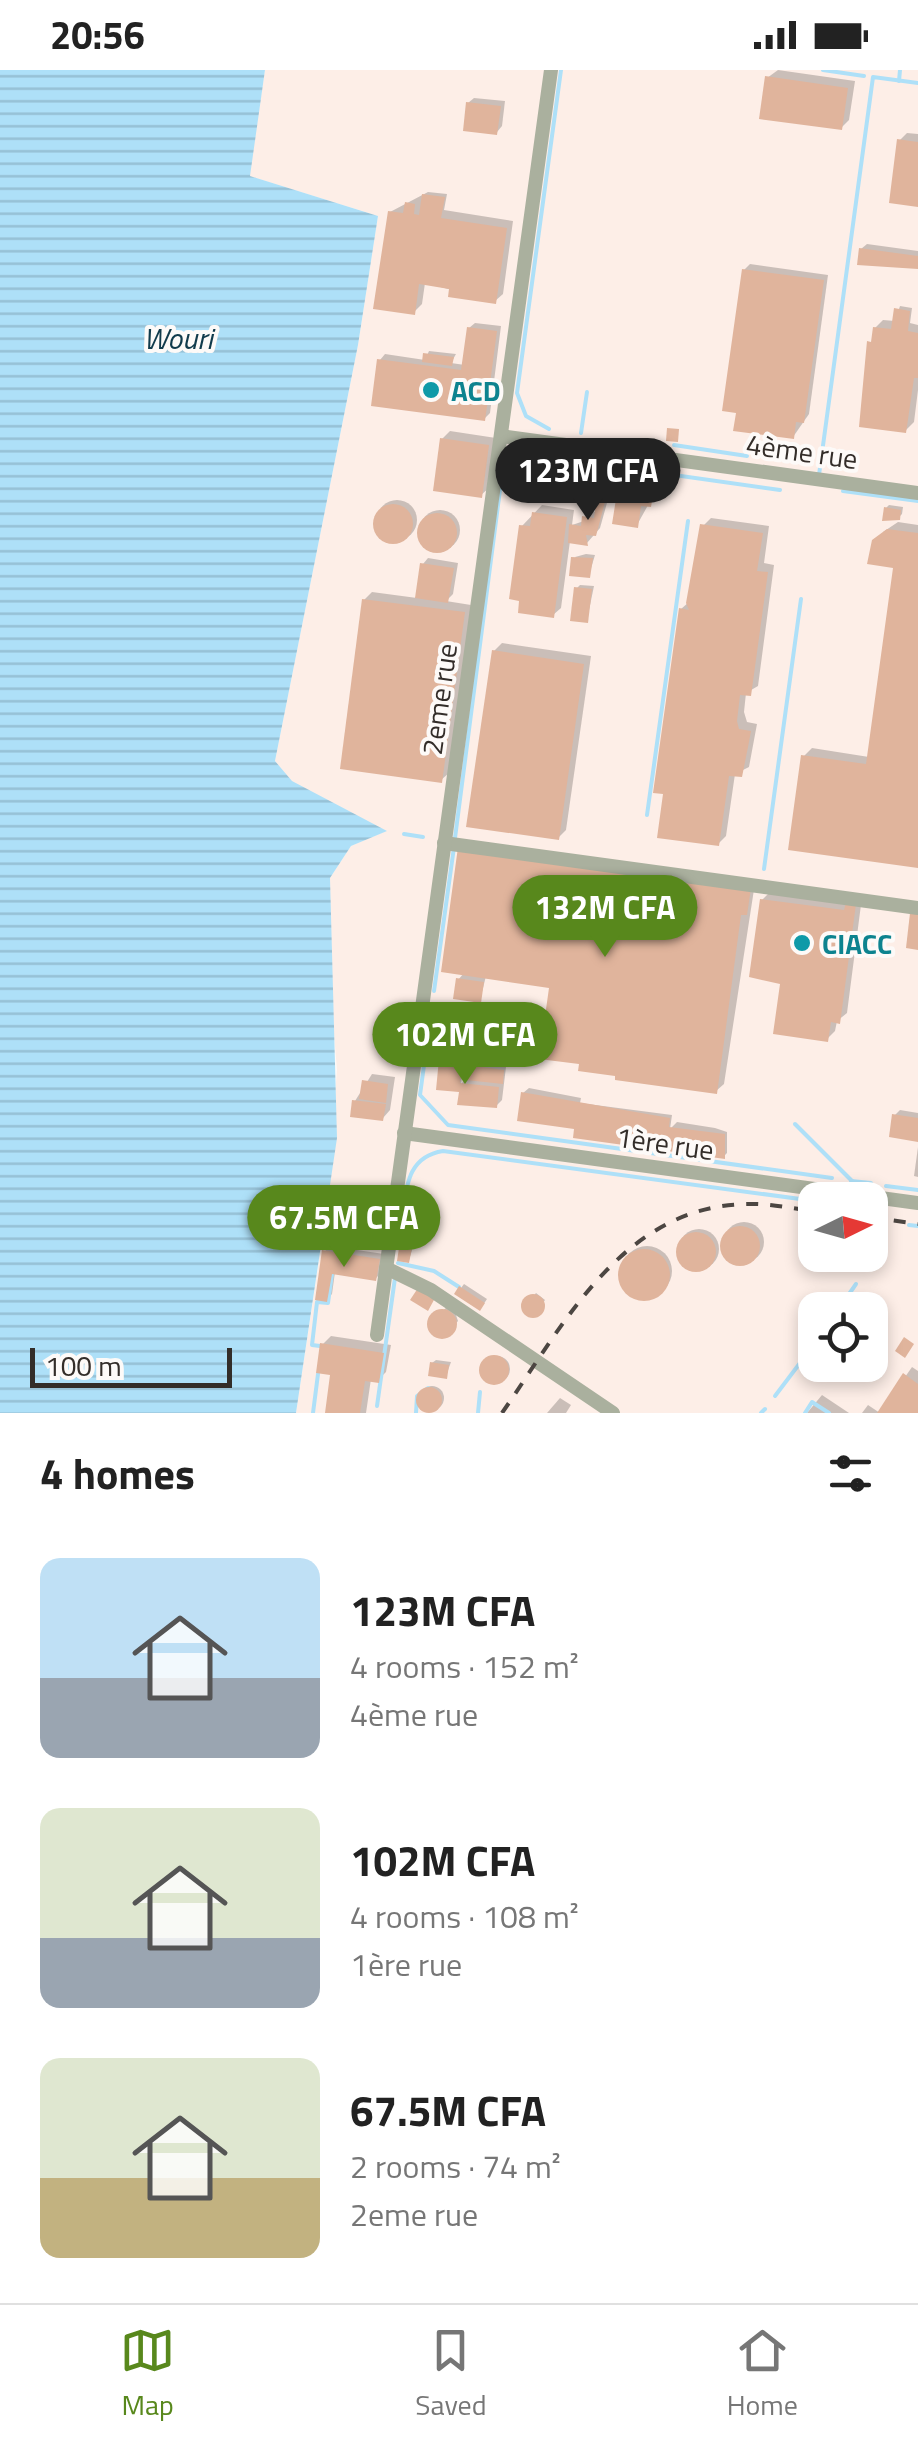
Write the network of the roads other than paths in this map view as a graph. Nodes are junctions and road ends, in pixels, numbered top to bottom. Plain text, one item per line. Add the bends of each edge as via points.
1 (551, 70) edge
2 (500, 436) junction
3 (918, 493) edge
4 (444, 843) junction
5 (918, 908) edge
6 (404, 1133) junction
7 (918, 1203) edge
8 (386, 1268) junction
9 (376, 1335) dead end
10 (613, 1413) edge

1 - 2 street, 2eme rue
2 - 3 street, 4ème rue
2 - 4 street, 2eme rue
4 - 5 street
4 - 6 street, 2eme rue
6 - 7 street, 1ère rue
6 - 8 street, 2eme rue
8 - 9 street, 2eme rue
8 - 10 street via 432,1290

